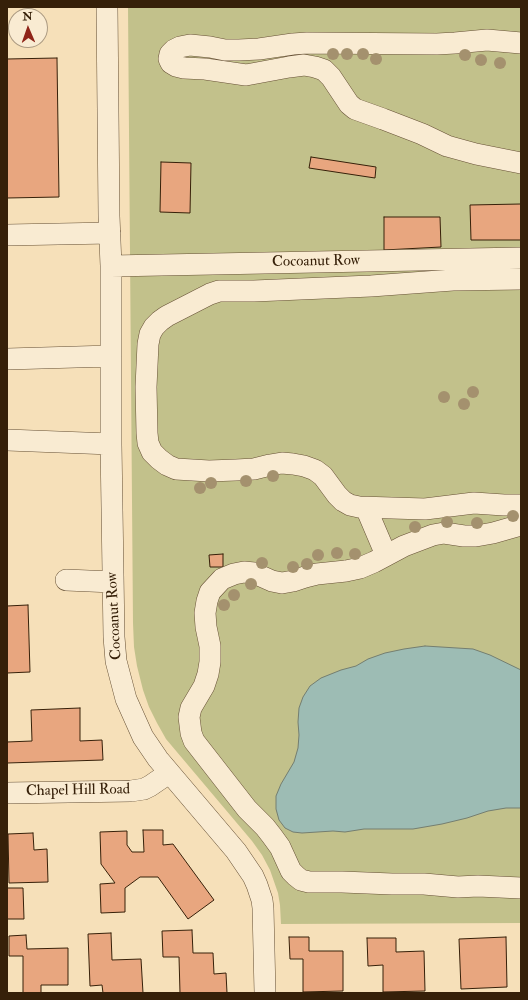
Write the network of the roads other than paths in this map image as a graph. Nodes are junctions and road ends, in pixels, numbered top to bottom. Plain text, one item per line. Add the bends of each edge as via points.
1 (107, 7) edge
2 (521, 42) edge
3 (521, 163) edge
4 (110, 233) junction
5 (7, 234) edge
6 (521, 258) edge
7 (110, 266) junction
8 (521, 279) edge
9 (111, 356) junction
10 (7, 359) edge
11 (7, 440) edge
12 (111, 444) junction
13 (521, 505) edge
14 (366, 508) junction
15 (521, 525) edge
16 (386, 555) junction
17 (66, 580) dead end
18 (113, 582) junction
19 (169, 773) junction
20 (7, 793) edge
21 (521, 888) edge
22 (265, 993) edge

1 - 4 street, Cocoanut Row
2 - 3 street via 486,40 437,44 307,43 239,50 190,45 174,50 169,59 171,63 184,68 246,75 290,66 315,66 331,77 346,101 355,109 447,146
4 - 5 street
4 - 7 street, Cocoanut Row
6 - 7 street, Cocoanut Row
7 - 9 street, Cocoanut Row
8 - 14 street via 219,291 167,316 154,327 148,344 147,433 148,443 159,460 176,469 203,471 254,469 282,463 304,466 323,476 343,501
9 - 10 street
9 - 12 street, Cocoanut Row
11 - 12 street
12 - 18 street, Cocoanut Row
13 - 14 street via 474,503 426,509
14 - 16 street
15 - 16 street via 476,536 444,533 433,535
16 - 21 street via 360,568 305,576 293,581 272,581 254,573 244,572 222,579 210,592 207,601 205,613 210,662 204,686 189,716 194,741 247,809 272,836 291,870 301,880
17 - 18 street
18 - 19 street, Cocoanut Row via 114,649 122,688 143,737
19 - 20 street, Chapel Hill Road via 144,789 131,791
19 - 22 street, Cocoanut Row via 236,851 257,885 263,908

